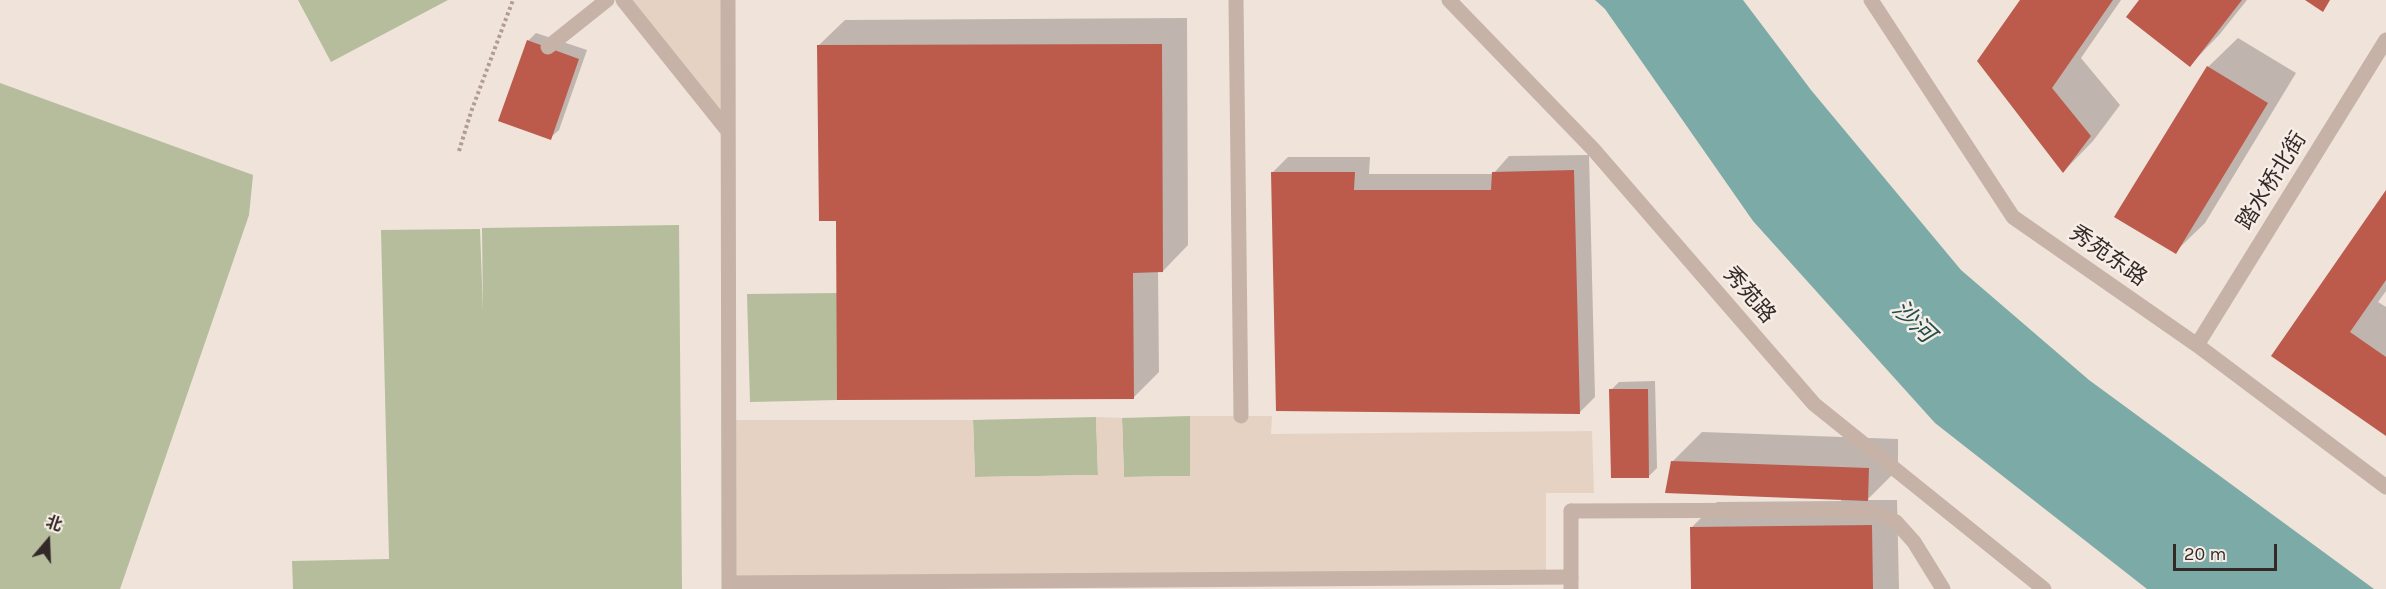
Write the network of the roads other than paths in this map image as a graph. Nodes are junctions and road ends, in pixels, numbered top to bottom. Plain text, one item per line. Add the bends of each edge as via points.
1 (607, 0) edge
2 (623, 0) edge
3 (728, 0) edge
4 (1236, 0) edge
5 (1449, 0) edge
6 (1871, 0) edge
7 (2386, 40) edge
8 (548, 47) dead end
9 (728, 131) junction
10 (2197, 345) junction
11 (1241, 416) dead end
12 (2386, 488) edge
13 (1571, 583) edge
14 (1133, 585) edge
15 (729, 586) edge
16 (1943, 589) edge
17 (2044, 589) edge

1 - 8 street
2 - 9 street
3 - 9 street
4 - 11 street
5 - 17 street, 秀苑路 via 1593,149 1814,404
6 - 10 street, 秀苑东路 via 2013,218
7 - 10 street, 踏水桥北街
9 - 15 street
10 - 12 street, 秀苑东路
13 - 14 street
13 - 16 street via 1570,510 1825,510 1876,512 1896,522 1914,542
14 - 15 street

